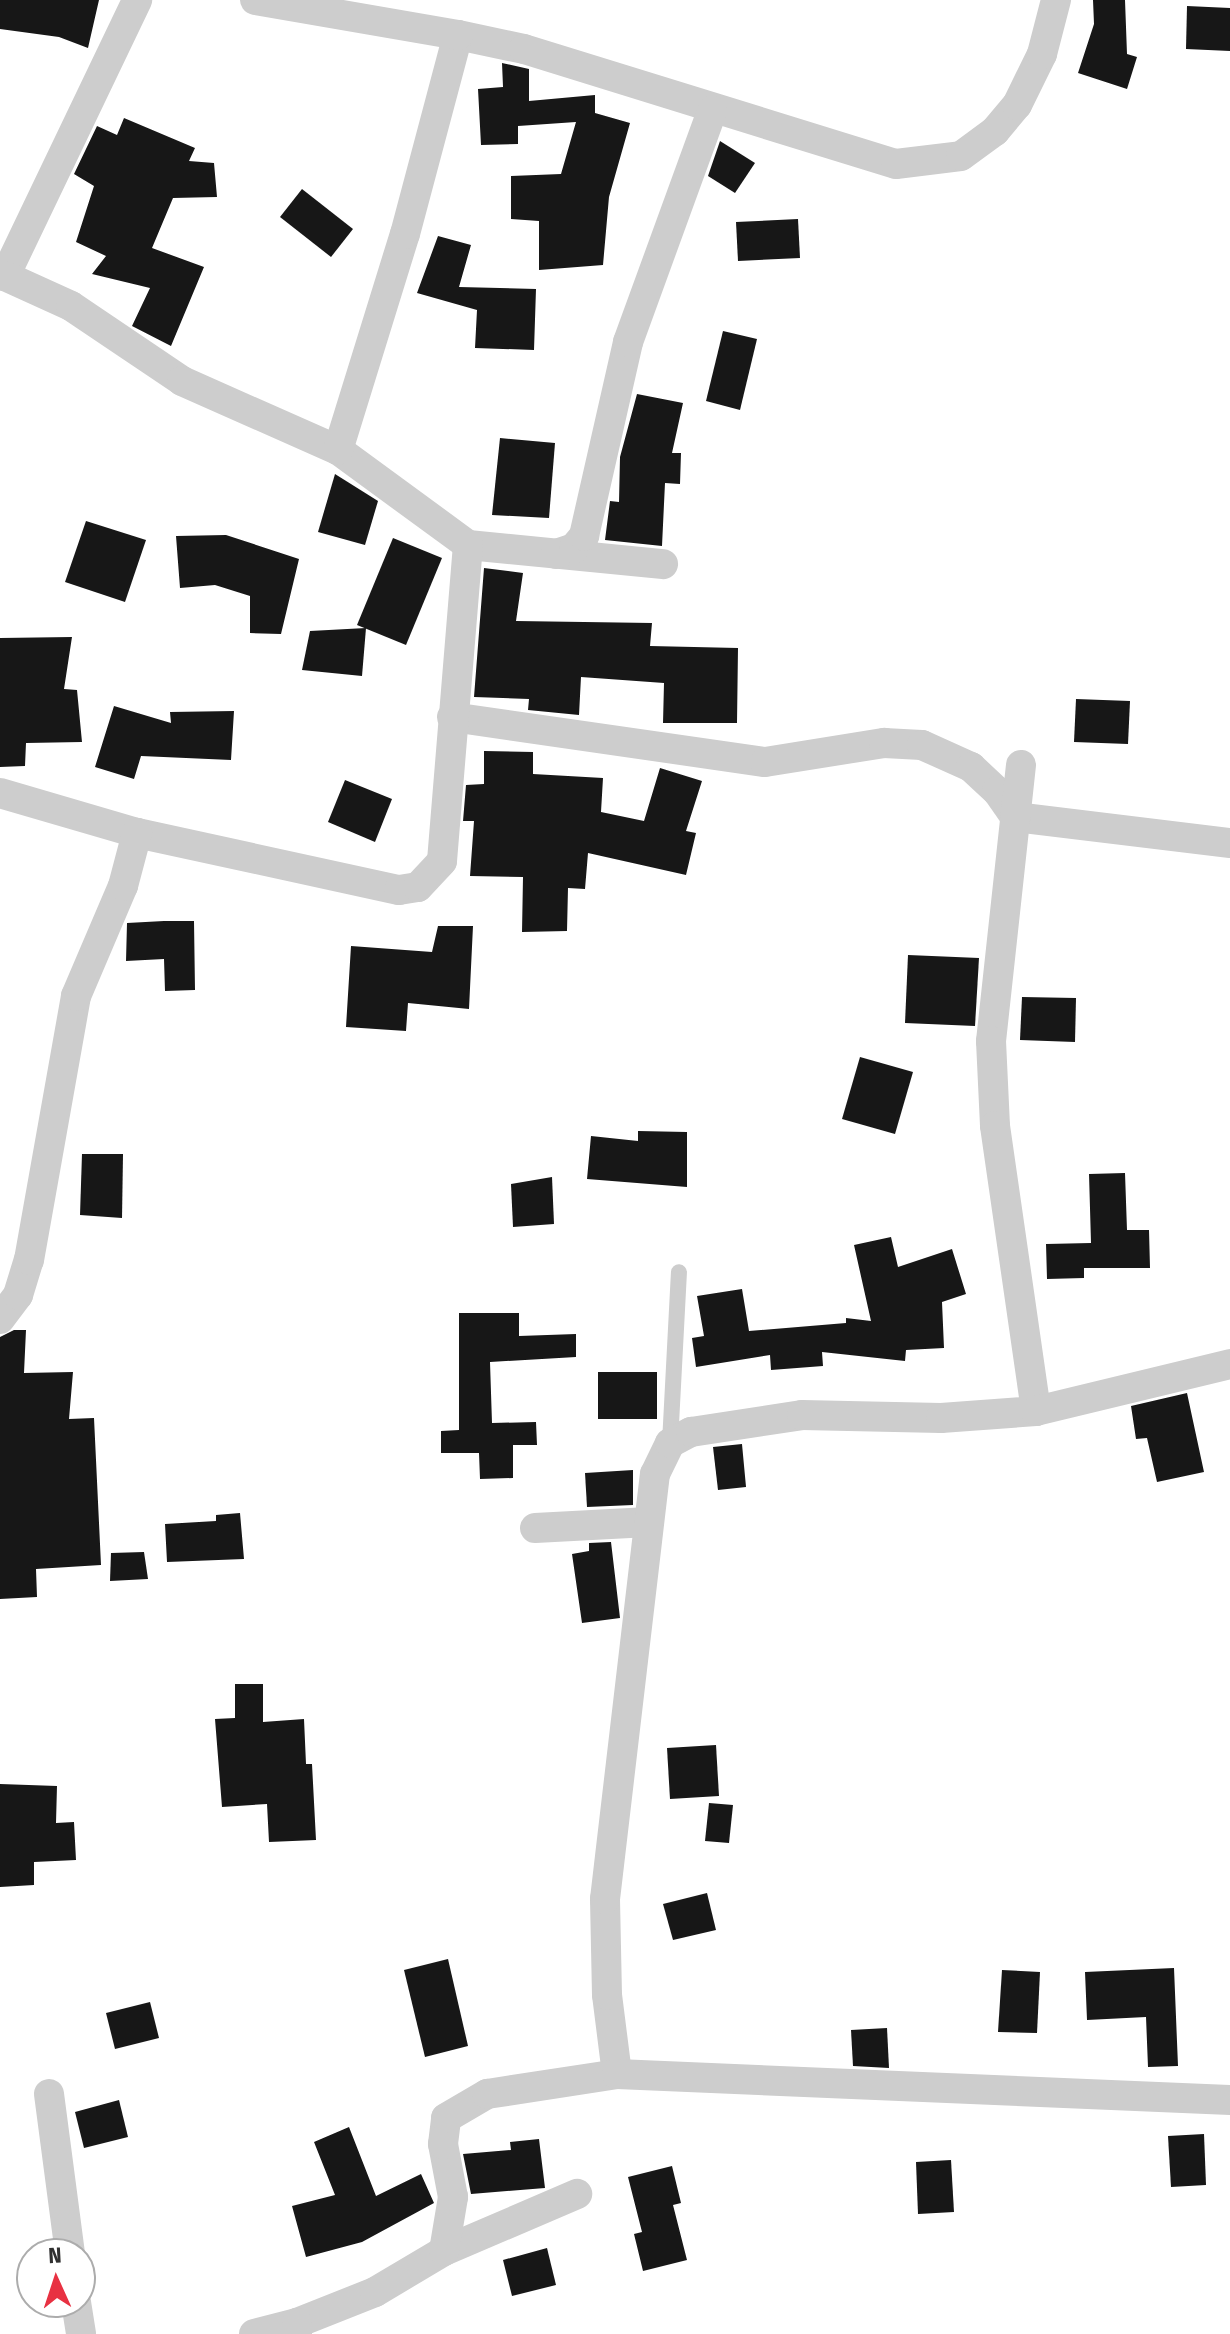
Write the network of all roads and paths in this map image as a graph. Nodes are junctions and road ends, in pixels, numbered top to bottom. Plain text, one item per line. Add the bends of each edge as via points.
1 (137, 0) edge
2 (255, 0) edge
3 (1056, 0) edge
4 (458, 35) junction
5 (712, 111) junction
6 (2, 275) edge
7 (338, 450) junction
8 (468, 545) junction
9 (556, 554) junction
10 (663, 564) dead end
11 (452, 717) junction
12 (1021, 765) dead end
13 (0, 793) edge
14 (1015, 817) junction
15 (137, 833) junction
16 (1230, 843) edge
17 (679, 1272) dead end
18 (0, 1319) edge
19 (1230, 1364) edge
20 (1036, 1411) junction
21 (670, 1443) junction
22 (649, 1522) junction
23 (535, 1528) dead end
24 (617, 2074) junction
25 (49, 2094) dead end
26 (1230, 2100) edge
27 (577, 2194) dead end
28 (68, 2238) edge
29 (444, 2251) junction
30 (297, 2329) edge
31 (254, 2334) edge

1 - 6 street
2 - 4 street
3 - 5 street via 1042,54 1017,105 973,152 961,156 896,164
4 - 5 street via 524,49
4 - 7 street via 405,234
5 - 9 street via 628,342 584,536 574,548
6 - 7 street via 71,306 182,381
7 - 8 street
8 - 9 street
8 - 11 street
9 - 10 street
11 - 14 street via 765,762 884,743 922,745 971,767
11 - 15 street via 442,861 418,887 399,890
12 - 14 street
13 - 15 street
14 - 16 street
14 - 20 street via 991,1041 995,1126
15 - 18 street via 123,886 76,996 29,1260 12,1308
17 - 21 lane
19 - 20 street
20 - 21 street via 941,1418 802,1415 691,1432
21 - 22 street via 655,1474
22 - 23 street
22 - 24 street via 605,1899 607,1995
24 - 26 street
24 - 29 street via 487,2094 452,2110 442,2131 453,2197
25 - 28 street
27 - 29 street
29 - 30 street
30 - 31 street

